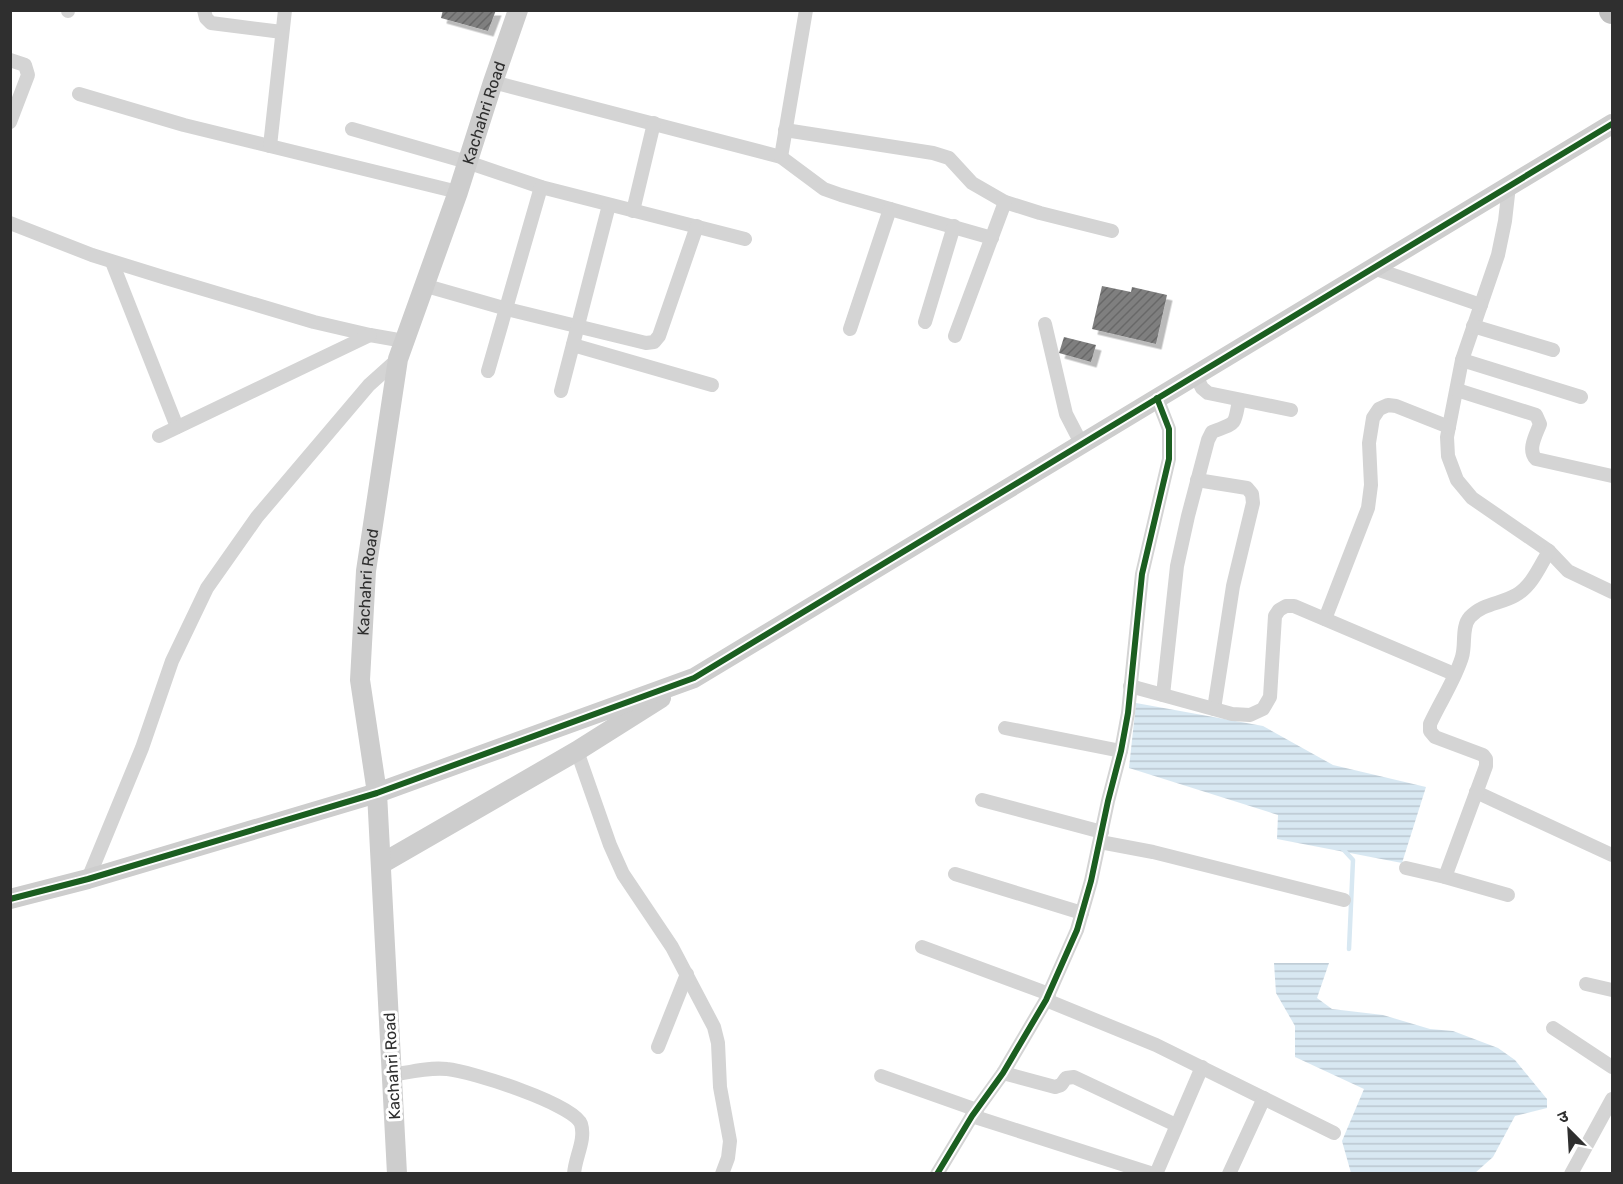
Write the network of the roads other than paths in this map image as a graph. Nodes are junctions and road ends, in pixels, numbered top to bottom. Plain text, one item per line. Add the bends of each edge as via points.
1 (204, 10) edge
2 (285, 10) edge
3 (518, 10) edge
4 (806, 10) edge
5 (282, 32) junction
6 (10, 60) edge
7 (493, 82) junction
8 (79, 94) dead end
9 (10, 122) edge
10 (654, 123) junction
11 (1612, 124) edge
12 (352, 129) dead end
13 (785, 130) junction
14 (270, 146) junction
15 (781, 157) junction
16 (467, 162) junction
17 (1509, 186) junction
18 (541, 187) junction
19 (458, 192) junction
20 (1005, 202) junction
21 (609, 206) junction
22 (890, 209) junction
23 (633, 211) junction
24 (10, 223) edge
25 (697, 226) junction
26 (954, 226) junction
27 (1112, 231) dead end
28 (992, 238) junction
29 (745, 239) dead end
30 (112, 261) junction
31 (1373, 268) junction
32 (423, 285) junction
33 (1481, 305) junction
34 (507, 309) junction
35 (925, 322) dead end
36 (1045, 324) dead end
37 (577, 325) junction
38 (1473, 327) junction
39 (850, 329) dead end
40 (369, 336) junction
41 (955, 336) dead end
42 (573, 345) junction
43 (401, 350) junction
44 (1553, 350) dead end
45 (1462, 360) junction
46 (488, 371) dead end
47 (1195, 375) junction
48 (712, 385) dead end
49 (1457, 390) junction
50 (561, 391) dead end
51 (1581, 397) dead end
52 (1156, 398) junction
53 (1239, 400) junction
54 (1292, 410) dead end
55 (177, 427) junction
56 (1449, 427) junction
57 (159, 436) dead end
58 (1081, 443) junction
59 (1612, 476) edge
60 (1197, 480) junction
61 (1549, 551) junction
62 (1612, 592) edge
63 (1325, 619) junction
64 (1454, 674) junction
65 (694, 678) junction
66 (1130, 686) junction
67 (1162, 695) junction
68 (1214, 709) junction
69 (1005, 728) dead end
70 (577, 751) junction
71 (1121, 751) junction
72 (1476, 792) junction
73 (377, 793) junction
74 (982, 800) dead end
75 (1101, 837) junction
76 (1612, 855) edge
77 (381, 864) junction
78 (1406, 868) dead end
79 (955, 874) dead end
80 (1445, 877) junction
81 (88, 879) junction
82 (1508, 895) dead end
83 (10, 899) edge
84 (1344, 900) dead end
85 (1082, 913) junction
86 (922, 946) dead end
87 (687, 974) junction
88 (1586, 984) dead end
89 (1612, 990) edge
90 (1047, 997) junction
91 (1553, 1028) dead end
92 (658, 1047) dead end
93 (1202, 1067) junction
94 (1612, 1067) edge
95 (1003, 1073) junction
96 (392, 1075) junction
97 (881, 1076) dead end
98 (1264, 1098) junction
99 (1612, 1100) edge
100 (974, 1113) junction
101 (1176, 1125) junction
102 (1334, 1133) dead end
103 (397, 1173) edge
104 (574, 1173) edge
105 (722, 1173) edge
106 (937, 1173) edge
107 (1154, 1173) edge
108 (1229, 1173) edge
109 (1571, 1173) edge

1 - 5 street via 212,23
2 - 5 street
3 - 7 street, Kachahri Road
4 - 13 street
5 - 14 street
6 - 9 street via 25,66 28,75
7 - 10 street
7 - 16 street, Kachahri Road
8 - 14 street
10 - 15 street
10 - 23 street
11 - 17 street
12 - 16 street
13 - 15 street
13 - 20 street via 949,158 972,183
14 - 19 street
15 - 22 street via 824,189
16 - 18 street
16 - 19 street, Kachahri Road
17 - 31 street
17 - 33 street via 1498,255
18 - 21 street
18 - 34 street
19 - 32 street, Kachahri Road
20 - 27 street
20 - 28 street
21 - 23 street
21 - 37 street
22 - 26 street
22 - 39 street
23 - 25 street
24 - 30 street
25 - 29 street
25 - 37 street via 654,342
26 - 28 street
26 - 35 street
28 - 41 street
30 - 40 street
30 - 55 street
31 - 33 street
31 - 47 street
32 - 34 street
32 - 43 street, Kachahri Road
33 - 38 street
34 - 37 street
34 - 46 street
36 - 58 street via 1066,414
37 - 42 street
38 - 44 street
38 - 45 street
40 - 43 street
40 - 55 street
42 - 48 street
42 - 50 street
43 - 73 street, Kachahri Road via 365,582 360,680
43 - 81 street via 256,517 207,588 172,661 142,748
45 - 49 street
45 - 51 street
47 - 52 street
47 - 53 street via 1208,393
49 - 56 street
49 - 59 street via 1536,416 1540,424 1531,451 1536,459
52 - 58 street
52 - 66 street via 1168,429 1169,459 1142,574
53 - 54 street
53 - 60 street via 1235,423 1212,432
55 - 57 street
56 - 61 street via 1448,456 1457,480 1479,504
56 - 63 street via 1388,405 1372,418 1368,508
58 - 65 street
60 - 67 street via 1177,566
60 - 68 street via 1247,488 1253,503 1233,586
61 - 62 street via 1568,571
61 - 64 street via 1529,584 1517,595 1493,602 1468,619 1462,657
63 - 64 street
63 - 68 street via 1294,606 1279,609 1275,616 1270,698 1263,709 1250,715
64 - 72 street via 1430,731 1435,737 1483,755 1486,766
65 - 70 street
65 - 73 street
66 - 67 street
66 - 71 street
67 - 68 street
69 - 71 street
70 - 77 street
70 - 87 street via 623,874
71 - 75 street
72 - 76 street
72 - 80 street
73 - 77 street, Kachahri Road
73 - 81 street
74 - 75 street
75 - 84 street
75 - 85 street
77 - 96 street, Kachahri Road
78 - 80 street
79 - 85 street
80 - 82 street
81 - 83 street
85 - 90 street
86 - 90 street
87 - 92 street
87 - 105 street via 718,1043 720,1087 730,1142
88 - 89 street
90 - 93 street
90 - 95 street
91 - 94 street
93 - 98 street
93 - 101 street
95 - 100 street
95 - 101 street via 1054,1087 1074,1077
96 - 103 street, Kachahri Road
96 - 104 street via 447,1069 540,1097 571,1112 581,1125 582,1137
97 - 100 street
98 - 102 street
98 - 108 street
99 - 109 street
100 - 106 street
100 - 107 street
101 - 107 street

